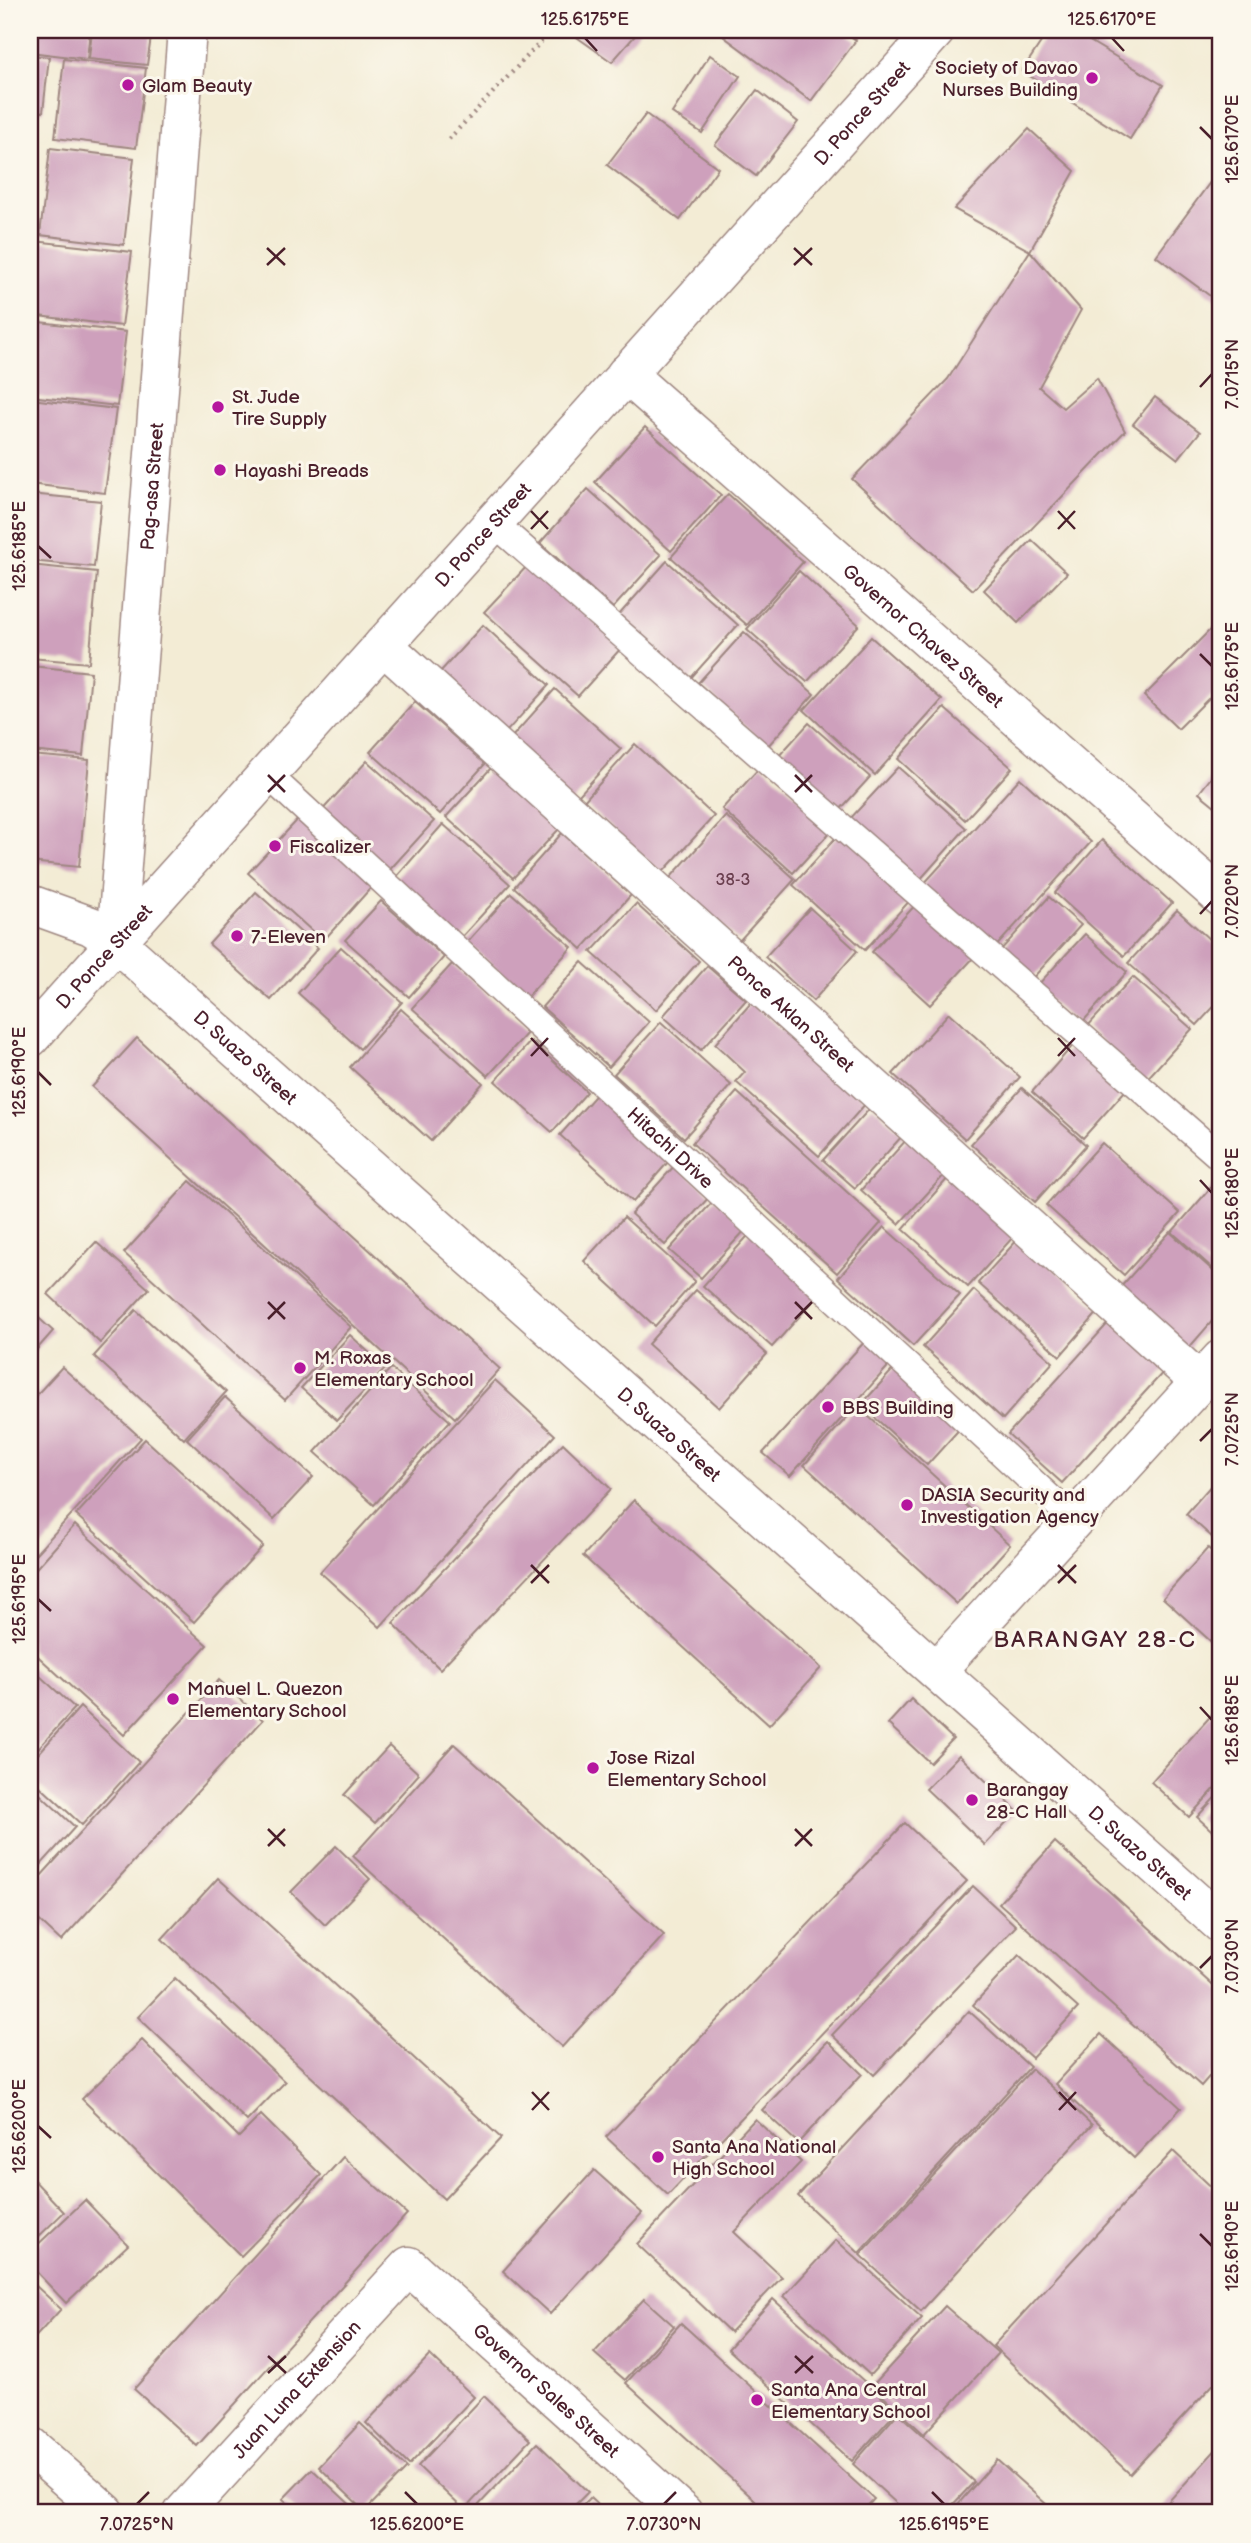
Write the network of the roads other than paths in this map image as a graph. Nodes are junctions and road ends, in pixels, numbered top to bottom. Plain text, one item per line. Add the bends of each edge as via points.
1 (187, 30) edge
2 (936, 30) edge
3 (626, 374) junction
4 (493, 522) junction
5 (383, 645) junction
6 (267, 774) junction
7 (1221, 897) edge
8 (30, 904) edge
9 (116, 942) junction
10 (30, 1038) edge
11 (1221, 1158) edge
12 (1211, 1371) edge
13 (1074, 1520) junction
14 (937, 1670) junction
15 (1221, 1924) edge
16 (409, 2266) joint
17 (30, 2446) edge
18 (106, 2513) edge
19 (184, 2513) edge
20 (683, 2513) edge

1 - 9 street, Pag-asa Street
2 - 3 street, D. Ponce Street
3 - 4 street, D. Ponce Street
3 - 7 street, Governor Chavez Street
4 - 5 street, D. Ponce Street
4 - 11 lane
5 - 6 street, D. Ponce Street
5 - 12 street, Ponce Aklan Street
6 - 9 street, D. Ponce Street
6 - 13 lane, Hitachi Drive
8 - 9 street, D. Suazo Street via 91,926
9 - 10 street, D. Ponce Street
9 - 14 street, D. Suazo Street
12 - 13 street
13 - 14 street
14 - 15 street, D. Suazo Street
16 - 19 street, Juan Luna Extension
16 - 20 street, Governor Sales Street
17 - 18 street

